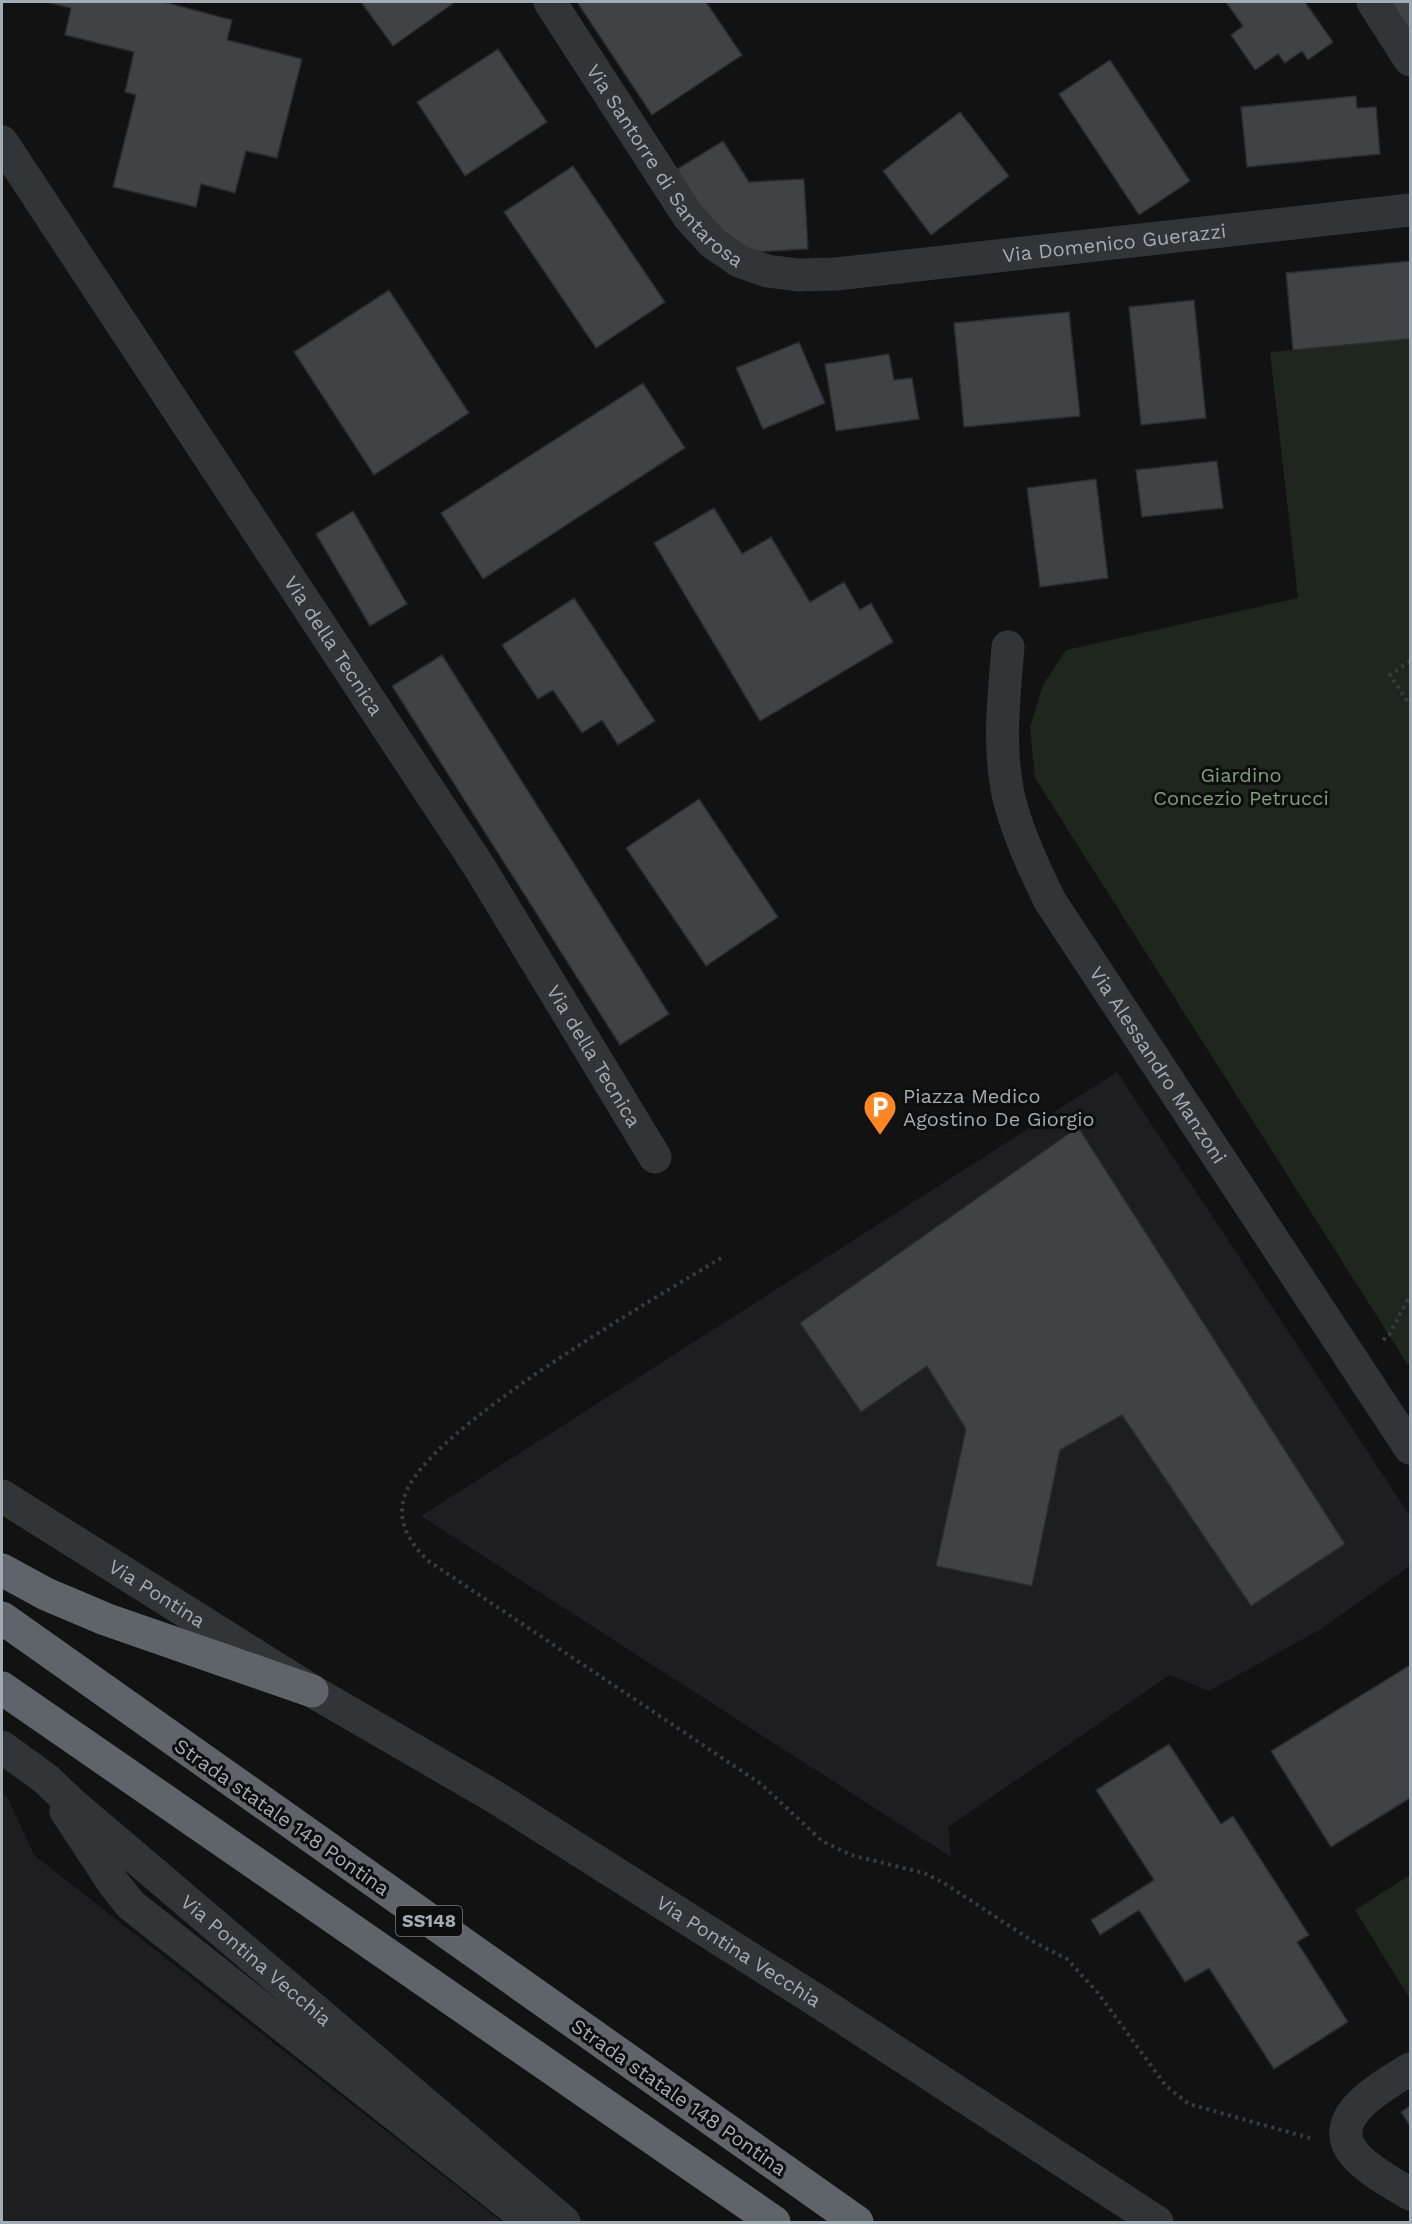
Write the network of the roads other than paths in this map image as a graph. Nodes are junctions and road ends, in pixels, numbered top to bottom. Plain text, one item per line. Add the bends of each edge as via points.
1 (550, 2) edge
2 (1373, 2) edge
3 (1410, 60) edge
4 (2, 142) edge
5 (1410, 210) edge
6 (816, 276) joint
7 (1008, 647) dead end
8 (655, 1157) dead end
9 (1410, 1448) edge
10 (2, 1496) edge
11 (2, 1570) edge
12 (2, 1617) edge
13 (2, 1688) edge
14 (312, 1691) junction
15 (2, 1698) edge
16 (68, 1735) junction
17 (2, 1747) edge
18 (46, 1779) junction
19 (1410, 2069) edge
20 (1410, 2194) edge
21 (531, 2223) edge
22 (564, 2223) edge
23 (774, 2223) edge
24 (857, 2223) edge
25 (1157, 2223) edge

1 - 6 street, Via Santorre di Santarosa via 700,230 726,252 754,267
2 - 3 street
4 - 8 street, Via della Tecnica via 480,868
5 - 6 street, Via Domenico Guerazzi
7 - 9 street, Via Alessandro Manzoni via 1003,718 1007,790 1050,901
10 - 14 street, Via Pontina
11 - 14 highway via 105,1619
12 - 24 highway, Strada statale 148 Pontina / SS148
13 - 16 highway, SS148
14 - 25 street, Via Pontina Vecchia via 495,1797
15 - 16 highway
16 - 23 highway, SS148
17 - 18 street, Via Pontina Vecchia
18 - 21 street via 90,1850 131,1905
18 - 22 street, Via Pontina Vecchia
19 - 20 street via 1356,2107 1347,2123 1349,2142 1365,2164

